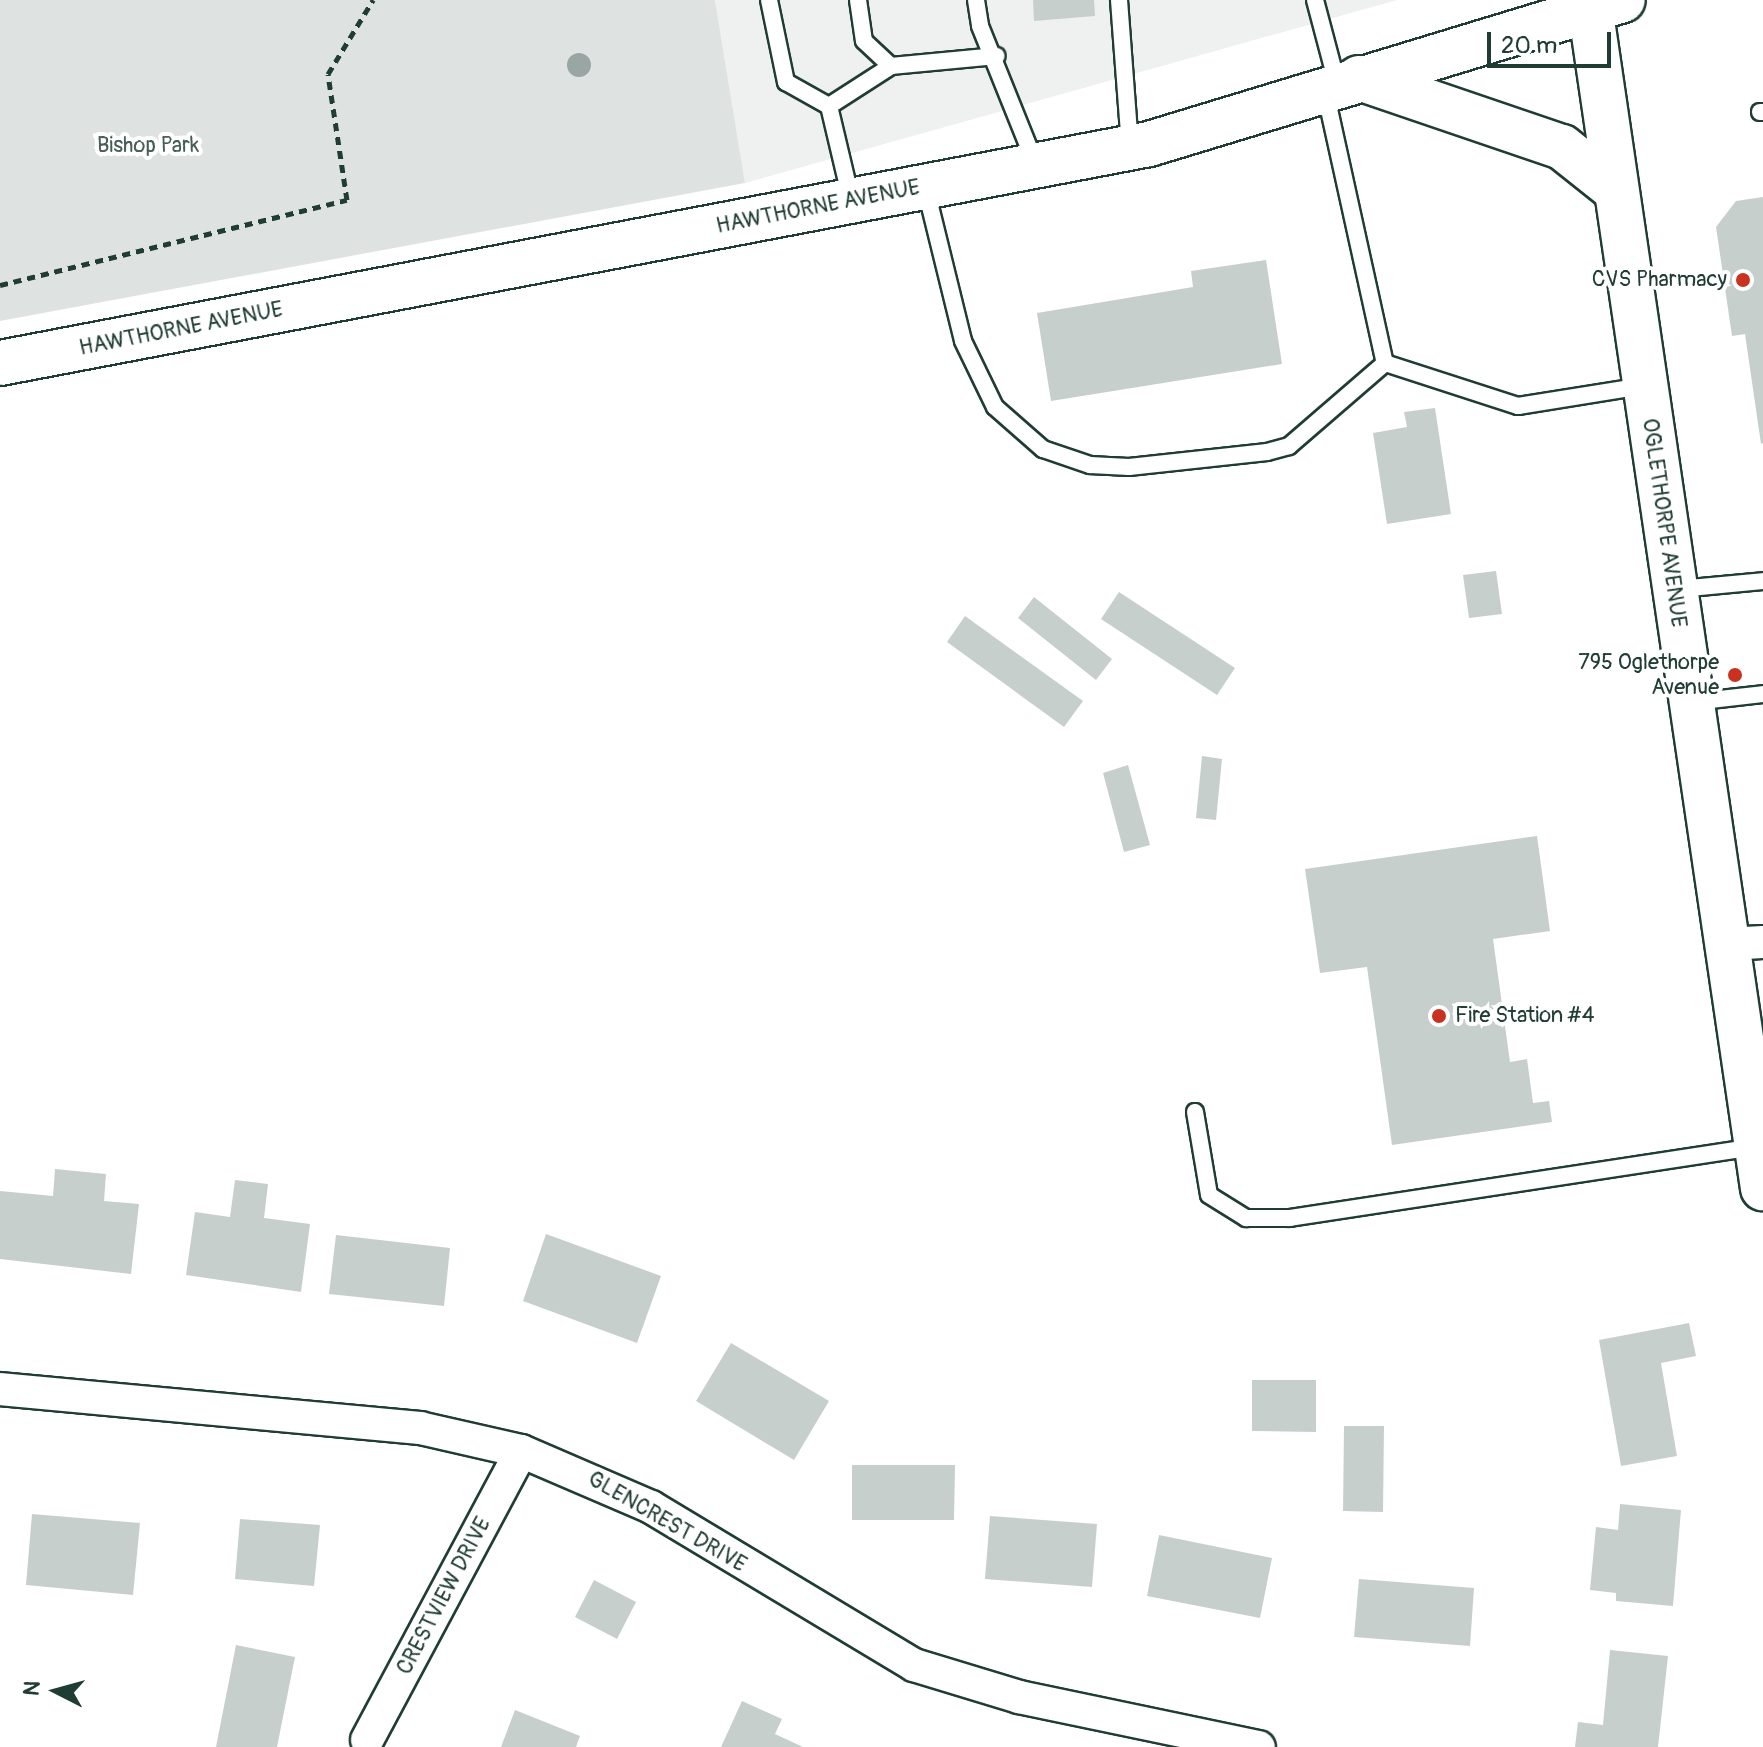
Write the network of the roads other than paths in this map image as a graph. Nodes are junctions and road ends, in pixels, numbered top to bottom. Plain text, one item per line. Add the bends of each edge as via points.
1 (769, 0) edge
2 (858, 0) edge
3 (976, 0) edge
4 (1119, 0) edge
5 (1315, 0) edge
6 (1601, 2) edge
7 (997, 56) junction
8 (891, 66) junction
9 (1340, 83) junction
10 (829, 106) junction
11 (1130, 147) junction
12 (1036, 165) junction
13 (925, 187) junction
14 (1616, 190) junction
15 (851, 201) junction
16 (0, 363) edge
17 (1385, 363) junction
18 (1645, 386) junction
19 (1763, 581) edge
20 (1673, 589) junction
21 (1763, 694) edge
22 (1690, 702) junction
23 (1745, 943) edge
24 (1195, 1112) dead end
25 (1760, 1168) edge
26 (0, 1389) edge
27 (521, 1451) junction
28 (367, 1740) dead end
29 (1259, 1747) edge

1 - 10 lane via 786,82
2 - 8 lane via 864,41
3 - 7 lane via 980,26
4 - 11 lane
5 - 9 lane
6 - 9 main road, HAWTHORNE AVENUE
6 - 14 main road, OGLETHORPE AVENUE
7 - 8 lane
7 - 12 lane
8 - 10 lane
9 - 11 main road, HAWTHORNE AVENUE
9 - 14 main road via 1562,147
9 - 17 lane
10 - 15 lane
11 - 12 main road, HAWTHORNE AVENUE
12 - 13 main road, HAWTHORNE AVENUE
13 - 15 main road, HAWTHORNE AVENUE
13 - 17 lane via 963,341 995,407 1043,449 1090,465 1129,467 1267,452 1289,446
14 - 18 main road, OGLETHORPE AVENUE
15 - 16 main road, HAWTHORNE AVENUE
17 - 18 lane via 1518,406
18 - 20 main road, OGLETHORPE AVENUE
19 - 20 lane
20 - 22 main road, OGLETHORPE AVENUE
21 - 22 lane
22 - 23 main road, OGLETHORPE AVENUE
23 - 25 main road, OGLETHORPE AVENUE
24 - 25 lane via 1209,1195 1246,1218 1290,1218
26 - 27 street, GLENCREST DRIVE via 420,1428
27 - 28 street, CRESTVIEW DRIVE
27 - 29 street, GLENCREST DRIVE via 640,1501 914,1665 1034,1701

